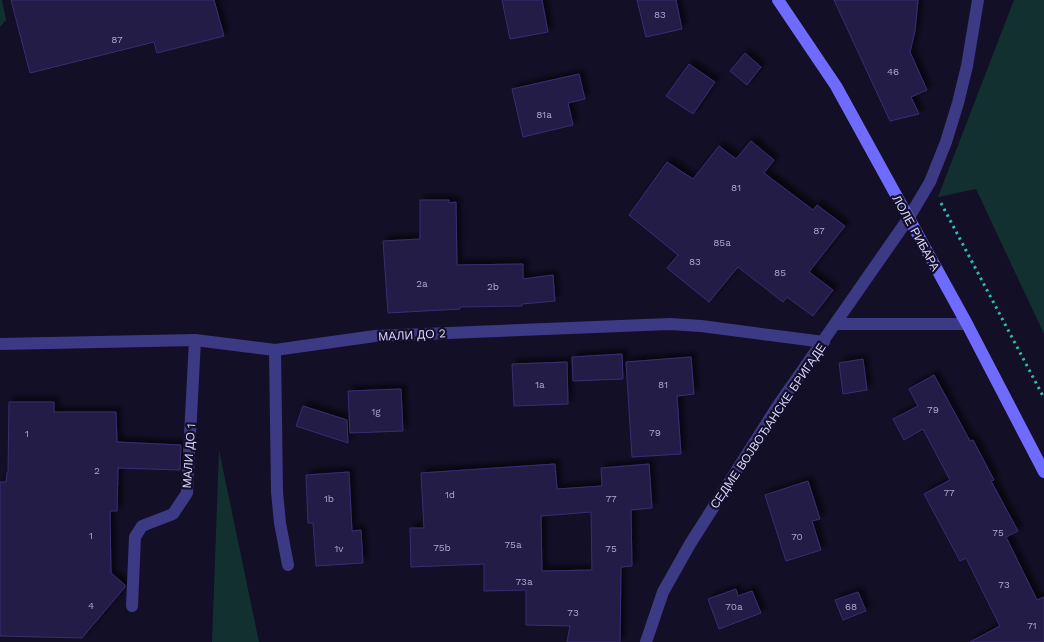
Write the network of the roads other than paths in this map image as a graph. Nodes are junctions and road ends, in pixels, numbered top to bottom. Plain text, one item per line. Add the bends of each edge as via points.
1 (778, 0) edge
2 (978, 0) edge
3 (908, 219) junction
4 (837, 324) junction
5 (967, 324) junction
6 (196, 340) junction
7 (824, 342) junction
8 (0, 344) edge
9 (275, 350) junction
10 (1044, 472) edge
11 (288, 565) dead end
12 (132, 606) dead end
13 (646, 642) edge

1 - 3 street, ЛОЛЕ РИБАРА via 836,86
2 - 3 street, СЕДМЕ ВОЈВОЂАНСКЕ БРИГАДЕ via 967,66 946,142 930,182
3 - 4 street, СЕДМЕ ВОЈВОЂАНСКЕ БРИГАДЕ
3 - 5 street, ЛОЛЕ РИБАРА
4 - 5 street
4 - 7 street, СЕДМЕ ВОЈВОЂАНСКЕ БРИГАДЕ
5 - 10 street, ЛОЛЕ РИБАРА
6 - 8 street, МАЛИ ДО 2
6 - 9 street, МАЛИ ДО 2
6 - 12 street, МАЛИ ДО 1 via 187,493 173,514 142,526 135,538
7 - 9 street, МАЛИ ДО 2 via 670,324 374,336
7 - 13 street, СЕДМЕ ВОЈВОЂАНСКЕ БРИГАДЕ via 777,407 690,544 663,592
9 - 11 street via 277,492

